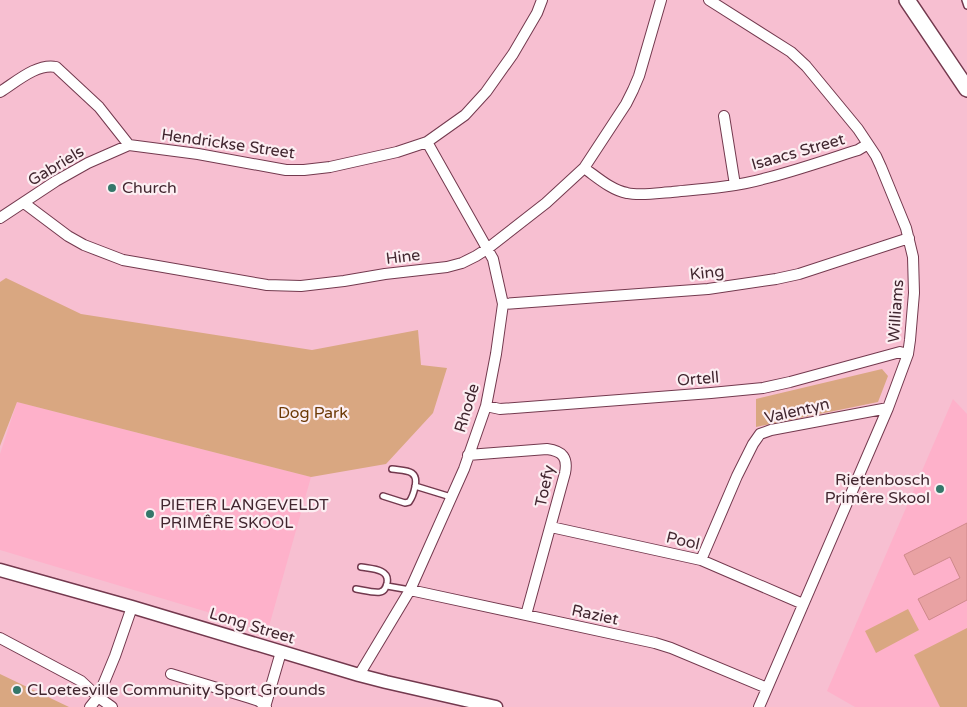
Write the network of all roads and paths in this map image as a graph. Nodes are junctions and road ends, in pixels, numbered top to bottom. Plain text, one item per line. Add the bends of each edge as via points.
1 (542, 0) edge
2 (661, 0) edge
3 (709, 0) edge
4 (907, 0) edge
5 (965, 0) edge
6 (967, 6) edge
7 (965, 82) edge
8 (0, 92) edge
9 (724, 116) dead end
10 (427, 142) junction
11 (868, 144) junction
12 (128, 145) junction
13 (584, 168) junction
14 (735, 185) junction
15 (24, 203) junction
16 (0, 218) edge
17 (908, 238) junction
18 (487, 249) junction
19 (503, 304) junction
20 (908, 354) junction
21 (486, 406) junction
22 (888, 408) junction
23 (468, 455) junction
24 (392, 468) dead end
25 (415, 486) junction
26 (383, 496) dead end
27 (451, 497) junction
28 (551, 526) junction
29 (701, 560) junction
30 (362, 567) dead end
31 (0, 570) edge
32 (387, 586) junction
33 (356, 590) dead end
34 (410, 590) junction
35 (803, 604) junction
36 (132, 607) junction
37 (526, 615) junction
38 (0, 638) edge
39 (281, 652) junction
40 (171, 674) dead end
41 (359, 675) junction
42 (767, 688) junction
43 (98, 697) junction
44 (90, 707) edge
45 (112, 707) edge
46 (265, 707) edge
47 (496, 707) edge
48 (759, 707) edge

1 - 10 street, Hendrickse Street via 523,37 486,92 466,115
2 - 13 street, Hine via 633,90
3 - 11 street, Williams via 791,52 806,66
4 - 7 main road
5 - 6 lane
8 - 12 street via 41,67 56,67 99,107
9 - 14 street, Isaacs Street
10 - 12 street, Hendrickse Street via 397,152 304,170 286,170
10 - 18 street, Rhode
11 - 14 street, Isaacs Street via 788,173
11 - 17 street, Williams via 881,166
12 - 15 street, Gabriels via 80,168
13 - 14 street, Isaacs Street via 613,188 627,193
13 - 18 street, Hine via 546,203
15 - 16 street, Gabriels
15 - 18 street, Hine via 76,241 96,251 123,260 267,285 310,285 447,267 462,263
17 - 19 street, King via 776,279 708,289
17 - 20 street, Williams via 913,257 914,293
18 - 19 street, Rhode via 493,259
19 - 21 street, Rhode
20 - 21 street, Ortell via 900,352 764,388 500,409
20 - 22 street, Williams
21 - 23 street, Rhode
22 - 29 street, Valentyn via 760,434 741,468
22 - 35 street, Williams
23 - 27 street, Rhode
23 - 28 street, Toefy via 547,449 562,454 566,467
24 - 25 lane via 414,474
25 - 26 lane via 409,502
25 - 27 lane
27 - 34 street, Rhode
28 - 29 street, Pool
28 - 37 street, Toefy
29 - 35 street, Pool
30 - 32 lane via 386,574
31 - 36 street, Long Street
32 - 33 lane via 380,592
32 - 34 lane
34 - 37 street, Raziet
34 - 41 street, Rhode
35 - 42 street, Williams
36 - 39 street, Long Street
36 - 43 street
37 - 42 street, Raziet via 671,648
38 - 43 street via 81,681
39 - 41 street, Long Street
39 - 46 street
40 - 46 street via 259,701
41 - 47 street, Long Street
42 - 48 street, Williams
43 - 44 street
43 - 45 street

